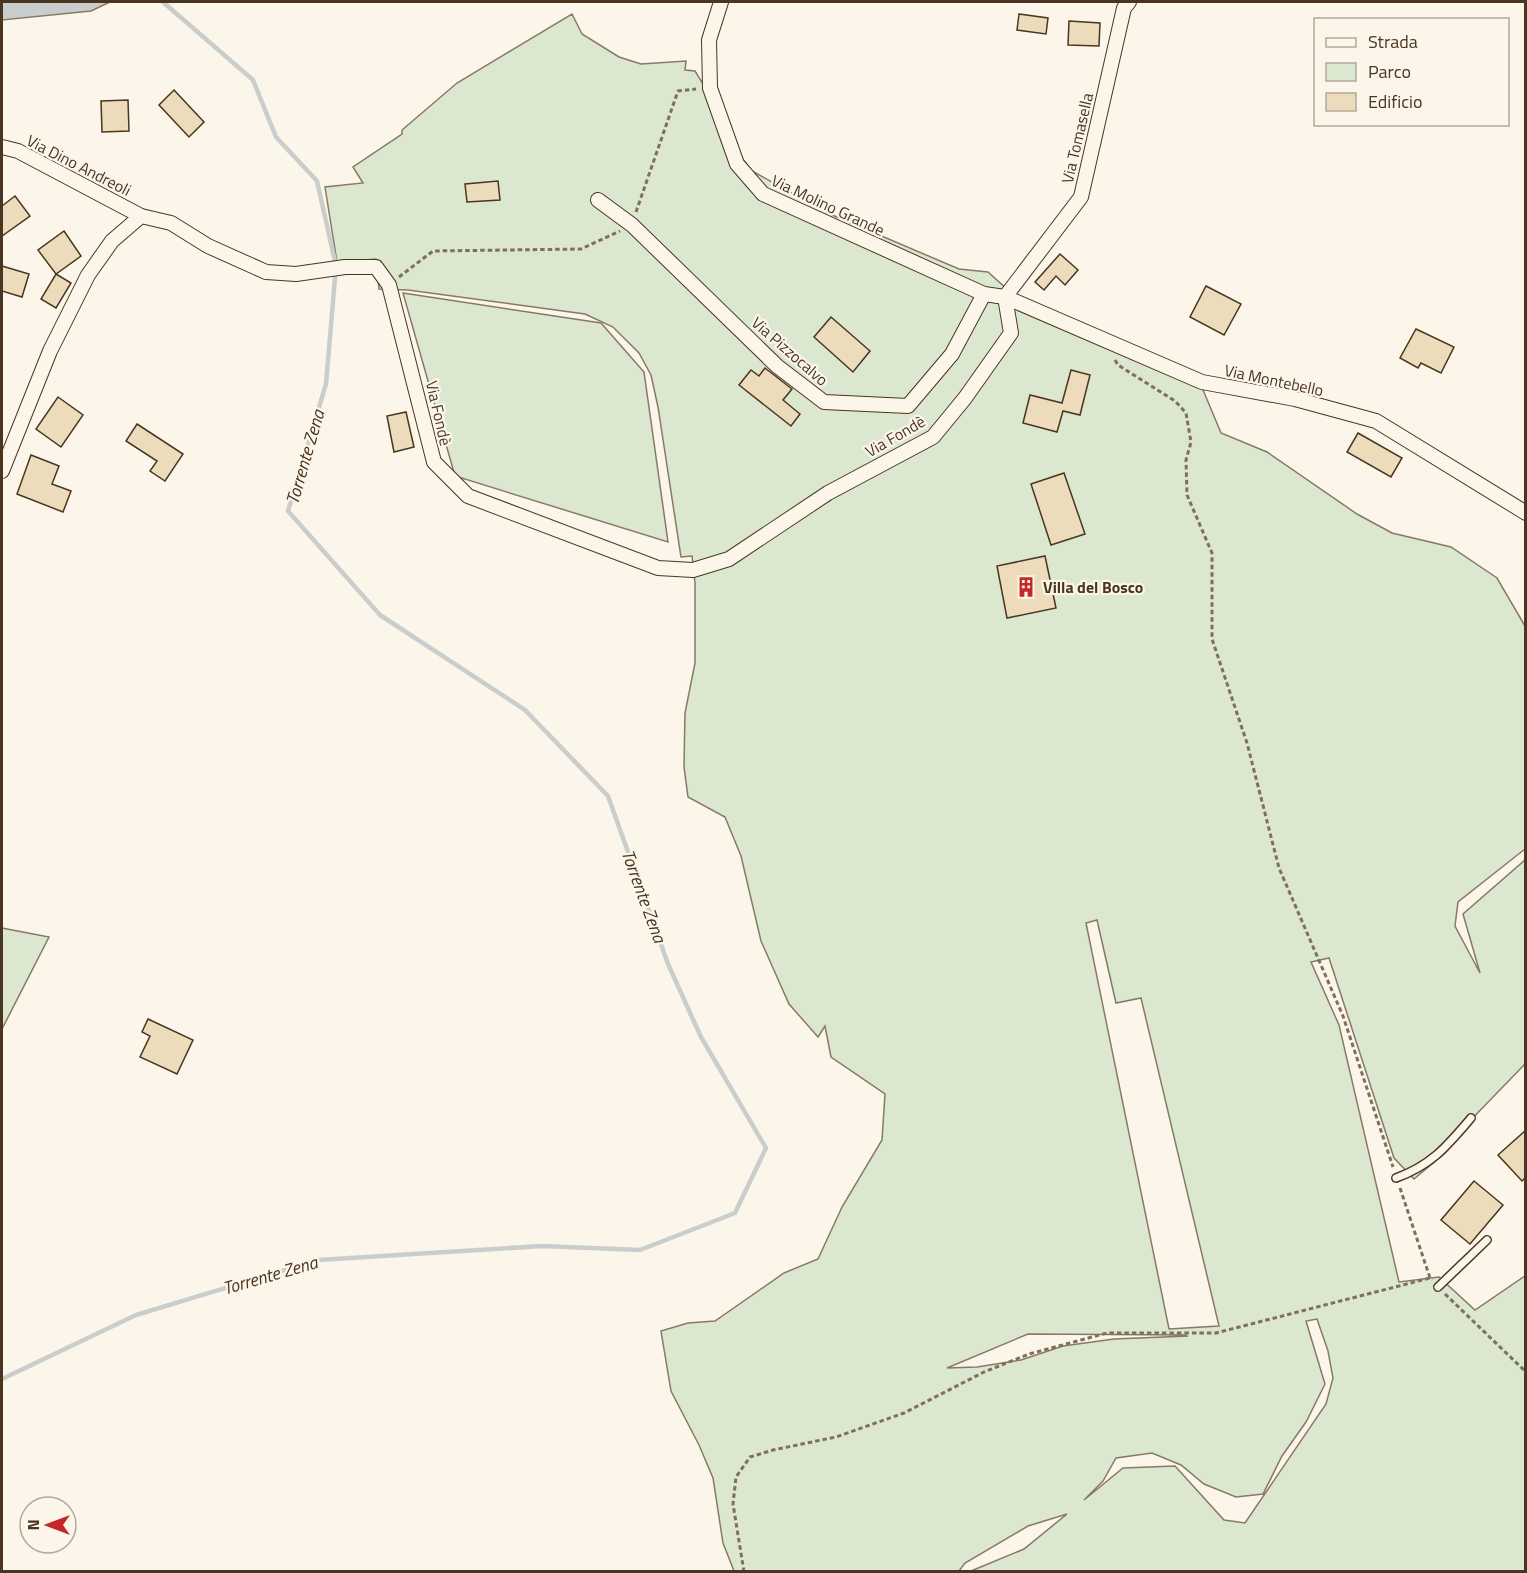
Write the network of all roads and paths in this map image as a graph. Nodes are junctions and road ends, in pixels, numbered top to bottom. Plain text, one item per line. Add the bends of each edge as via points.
1 (722, 2) edge
2 (1129, 2) edge
3 (710, 88) junction
4 (2, 147) edge
5 (598, 200) dead end
6 (141, 216) junction
7 (632, 225) junction
8 (389, 285) junction
9 (984, 294) junction
10 (1005, 297) junction
11 (1105, 340) junction
12 (2, 471) edge
13 (1526, 513) edge
14 (1471, 1118) dead end
15 (1396, 1178) junction
16 (1487, 1240) dead end
17 (1430, 1278) junction
18 (1438, 1287) junction
19 (1526, 1372) edge
20 (744, 1572) edge

1 - 3 street, Via Molino Grande via 709,40
2 - 10 street, Via Tomasella via 1124,8 1081,196
3 - 7 path via 678,91
3 - 9 street, Via Molino Grande via 738,164 763,194
4 - 6 street, Via Dino Andreoli via 18,151
5 - 7 street, Via Pizzocalvo
6 - 8 street via 171,223 207,246 266,272 296,274 376,267
6 - 12 street via 112,241 88,275 50,351
7 - 8 path via 581,249 433,251
7 - 9 street, Via Pizzocalvo via 777,366 825,402 908,406 952,354
8 - 10 street, Via Fondè via 434,462 468,496 638,562 658,568 693,570 729,559 828,493 933,437 1011,333
9 - 10 street, Via Molino Grande
10 - 11 street, Via Montebello
11 - 13 street, Via Montebello via 1202,382 1295,399 1376,422
11 - 15 path via 1118,365 1175,401 1186,413 1191,442 1186,460 1187,495 1212,553 1212,639 1247,742 1279,868 1343,1016
14 - 15 lane via 1430,1162
15 - 17 path
16 - 18 lane
17 - 18 path
17 - 20 path via 1216,1333 1107,1333 1029,1354 904,1413 846,1434 750,1457 736,1477 732,1504
18 - 19 path

